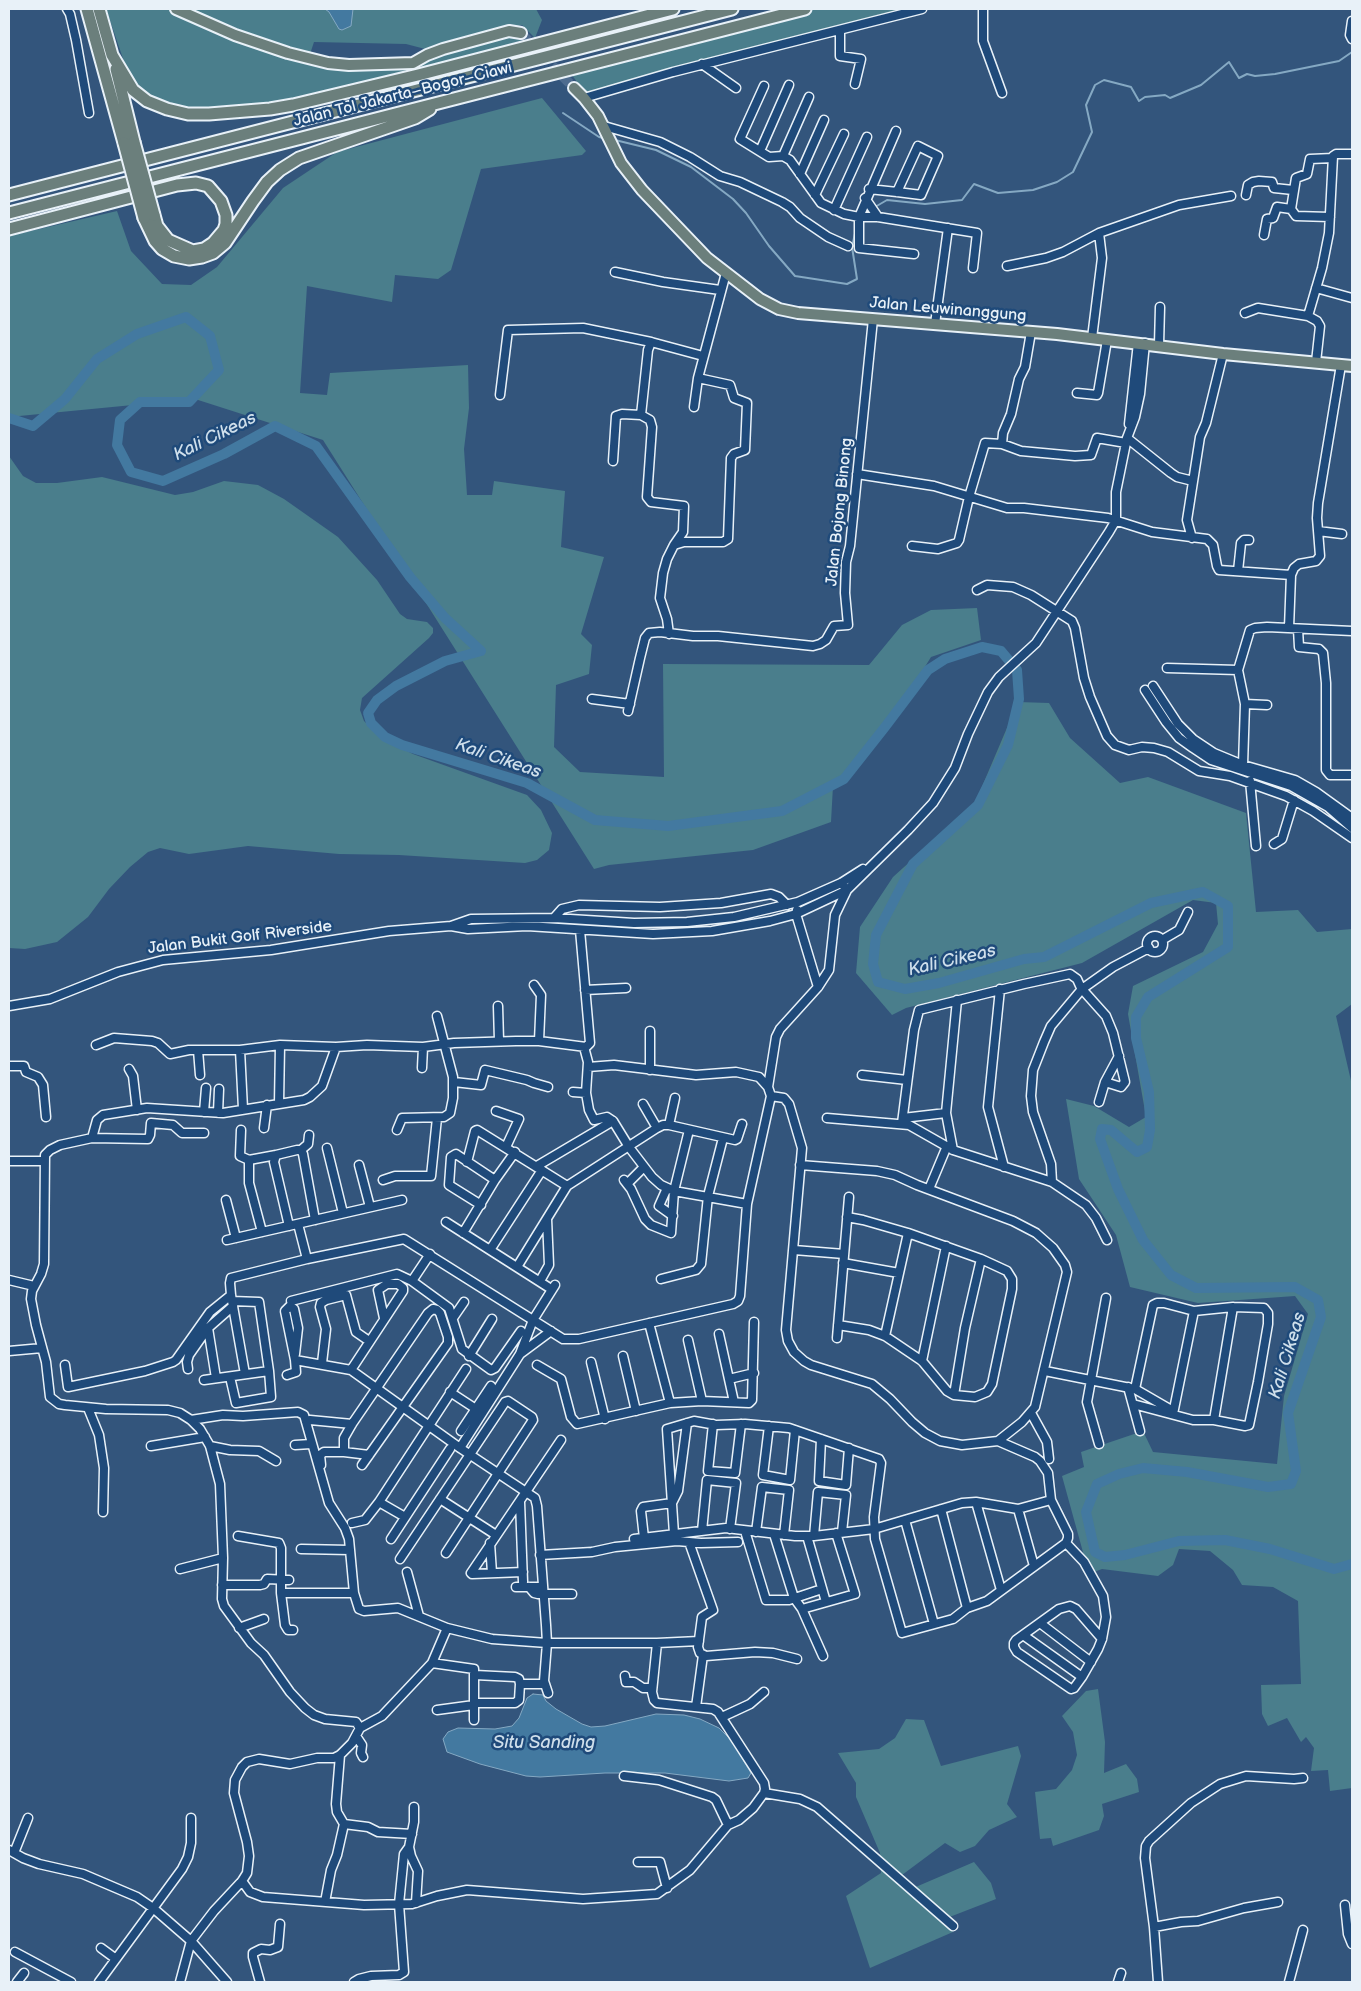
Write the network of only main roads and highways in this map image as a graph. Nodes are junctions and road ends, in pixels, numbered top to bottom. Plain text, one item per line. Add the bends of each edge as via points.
1 (88, 9) edge
2 (99, 9) edge
3 (176, 9) edge
4 (673, 9) edge
5 (732, 9) edge
6 (805, 9) edge
7 (520, 34) dead end
8 (112, 55) junction
9 (574, 88) tunnel mouth
10 (442, 102) junction
11 (129, 142) junction
12 (9, 195) edge
13 (9, 213) edge
14 (149, 216) junction
15 (9, 229) edge
16 (1352, 366) edge

1 - 11 highway
2 - 8 highway
3 - 7 main road via 235,35 288,53 348,65 413,63 443,49 509,31
4 - 8 highway via 326,98 246,112 188,114 167,110 133,90
5 - 12 highway, Jalan Tol Jakarta–Bogor–Ciawi
6 - 10 highway, Jalan Tol Jakarta–Bogor–Ciawi
8 - 11 highway
9 - 16 main road, Jalan Leuwinanggung via 584,98 633,180 692,244 760,299 788,312 1030,332
10 - 13 highway, Jalan Tol Jakarta–Bogor–Ciawi
10 - 14 highway via 415,118 298,158 267,182 225,243 202,257 189,259 162,249 154,241
11 - 14 highway, bridge
14 - 15 highway via 168,240 194,251 213,244 226,224 221,201 208,186 196,183 177,185

